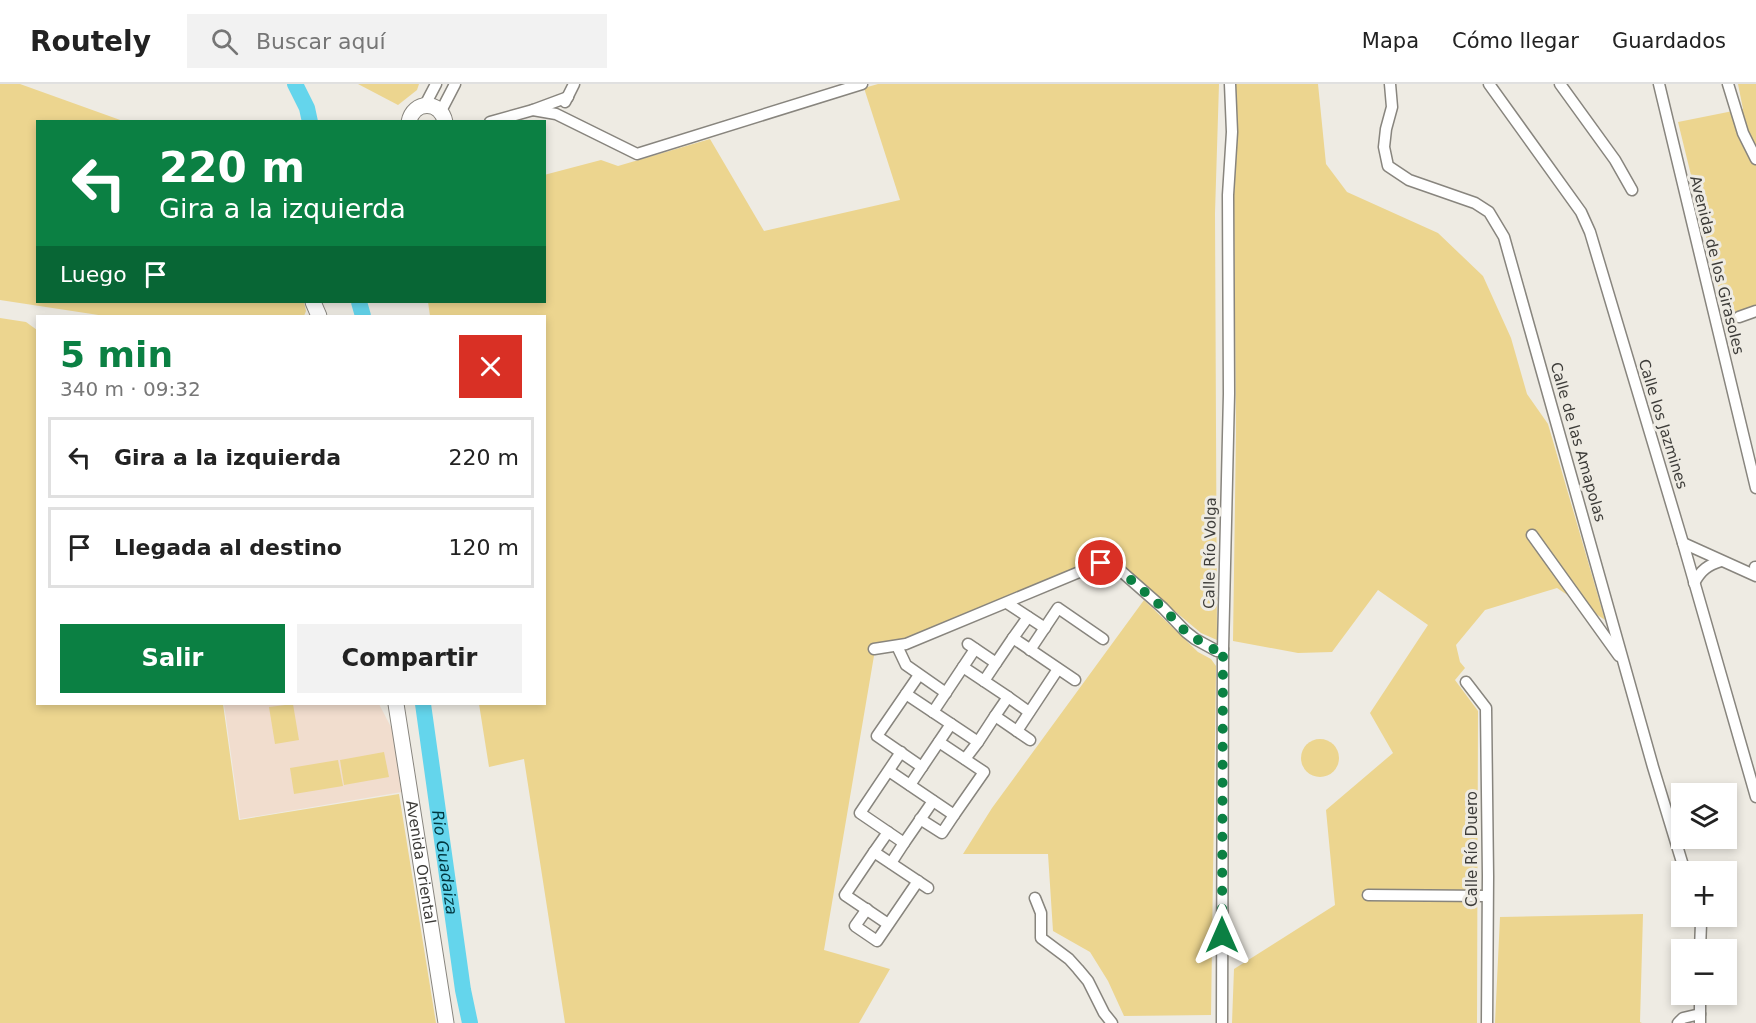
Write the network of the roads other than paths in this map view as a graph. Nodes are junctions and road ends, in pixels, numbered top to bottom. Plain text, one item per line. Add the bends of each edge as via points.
1 (436, 84) edge
2 (455, 84) edge
3 (574, 84) edge
4 (862, 84) edge
5 (1230, 84) edge
6 (1390, 84) edge
7 (1489, 84) edge
8 (1560, 84) edge
9 (1655, 84) edge
10 (1659, 84) edge
11 (1728, 84) edge
12 (568, 97) junction
13 (425, 105) junction
14 (533, 110) junction
15 (556, 114) junction
16 (445, 119) edge
17 (410, 120) edge
18 (497, 120) edge
19 (1667, 120) junction
20 (1756, 159) edge
21 (1632, 190) dead end
22 (1756, 311) edge
23 (1739, 317) dead end
24 (1753, 465) edge
25 (1756, 488) edge
26 (1532, 535) dead end
27 (1683, 543) junction
28 (1721, 561) junction
29 (1754, 570) edge
30 (1694, 583) junction
31 (1006, 603) junction
32 (1028, 617) junction
33 (1045, 628) junction
34 (1013, 638) junction
35 (1103, 639) dead end
36 (897, 646) junction
37 (874, 649) dead end
38 (1223, 649) junction
39 (1030, 650) junction
40 (996, 663) junction
41 (1625, 663) junction
42 (963, 667) junction
43 (1058, 669) junction
44 (919, 675) junction
45 (1075, 680) dead end
46 (984, 681) junction
47 (1466, 682) dead end
48 (946, 693) junction
49 (906, 694) junction
50 (1008, 697) junction
51 (396, 705) edge
52 (933, 712) junction
53 (1029, 712) junction
54 (995, 716) junction
55 (951, 724) junction
56 (1017, 731) junction
57 (1030, 740) dead end
58 (939, 742) junction
59 (978, 742) junction
60 (901, 752) junction
61 (966, 759) junction
62 (922, 767) junction
63 (889, 771) junction
64 (910, 785) junction
65 (1756, 797) edge
66 (933, 801) junction
67 (954, 815) junction
68 (920, 819) junction
69 (888, 832) junction
70 (904, 843) junction
71 (874, 852) junction
72 (1682, 861) edge
73 (891, 862) junction
74 (918, 881) junction
75 (928, 888) dead end
76 (1368, 895) dead end
77 (1487, 896) junction
78 (1035, 898) dead end
79 (867, 909) junction
80 (888, 924) junction
81 (1700, 1019) edge
82 (446, 1023) edge
83 (1112, 1023) edge
84 (1222, 1023) edge
85 (1486, 1023) edge
86 (1678, 1023) edge

1 - 13 street
2 - 16 street
3 - 12 street
4 - 15 street via 637,154
5 - 38 street, Calle Río Volga
6 - 41 street, Calle de las Amapolas via 1392,107 1384,147 1388,166 1409,180 1490,212 1504,237
7 - 27 street, Calle los Jazmines via 1581,212 1590,232
8 - 21 street
9 - 19 street, Avenida de los Girasoles
10 - 19 street, Avenida de los Girasoles
11 - 20 street via 1743,133
12 - 14 street
12 - 15 street
13 - 16 street via 434,106
13 - 17 street via 415,110
14 - 15 street
14 - 18 street
19 - 24 street, Avenida de los Girasoles
22 - 23 street
24 - 25 street, Avenida de los Girasoles
26 - 41 street
27 - 28 street
27 - 30 street, Calle los Jazmines
28 - 29 street
28 - 30 street via 1700,572
30 - 65 street, Calle los Jazmines
31 - 32 street
31 - 36 street
31 - 38 street via 1101,563 1114,565 1195,639 1217,651
32 - 33 street
32 - 34 street
33 - 35 street via 1058,608
33 - 39 street
34 - 39 street
34 - 40 street
36 - 37 street
36 - 44 street via 906,665
38 - 84 street, Calle Río Volga
39 - 43 street
40 - 42 street via 972,647
40 - 46 street
41 - 72 street, Calle de las Amapolas
42 - 46 street
42 - 48 street
43 - 45 street
43 - 53 street
44 - 48 street
44 - 49 street
46 - 50 street
47 - 77 street, Calle Río Duero via 1486,708
48 - 52 street
49 - 52 street
49 - 60 street via 878,736
50 - 53 street
50 - 54 street
51 - 82 street, Avenida Oriental
52 - 55 street
53 - 56 street
54 - 56 street
54 - 59 street
55 - 58 street
55 - 59 street
56 - 57 street
58 - 61 street
58 - 62 street
59 - 61 street
60 - 62 street
60 - 63 street
61 - 67 street via 984,772
62 - 64 street
63 - 64 street
63 - 69 street via 860,813
64 - 66 street
66 - 67 street
66 - 68 street
67 - 68 street via 942,833
68 - 70 street
69 - 70 street
69 - 71 street
70 - 73 street
71 - 73 street
71 - 79 street via 845,895
73 - 74 street
74 - 75 street
74 - 80 street
76 - 77 street
77 - 85 street, Calle Río Duero
78 - 83 street via 1041,913 1041,938 1078,969
79 - 80 street
79 - 80 street via 855,926 877,940
81 - 86 street via 1683,1018

